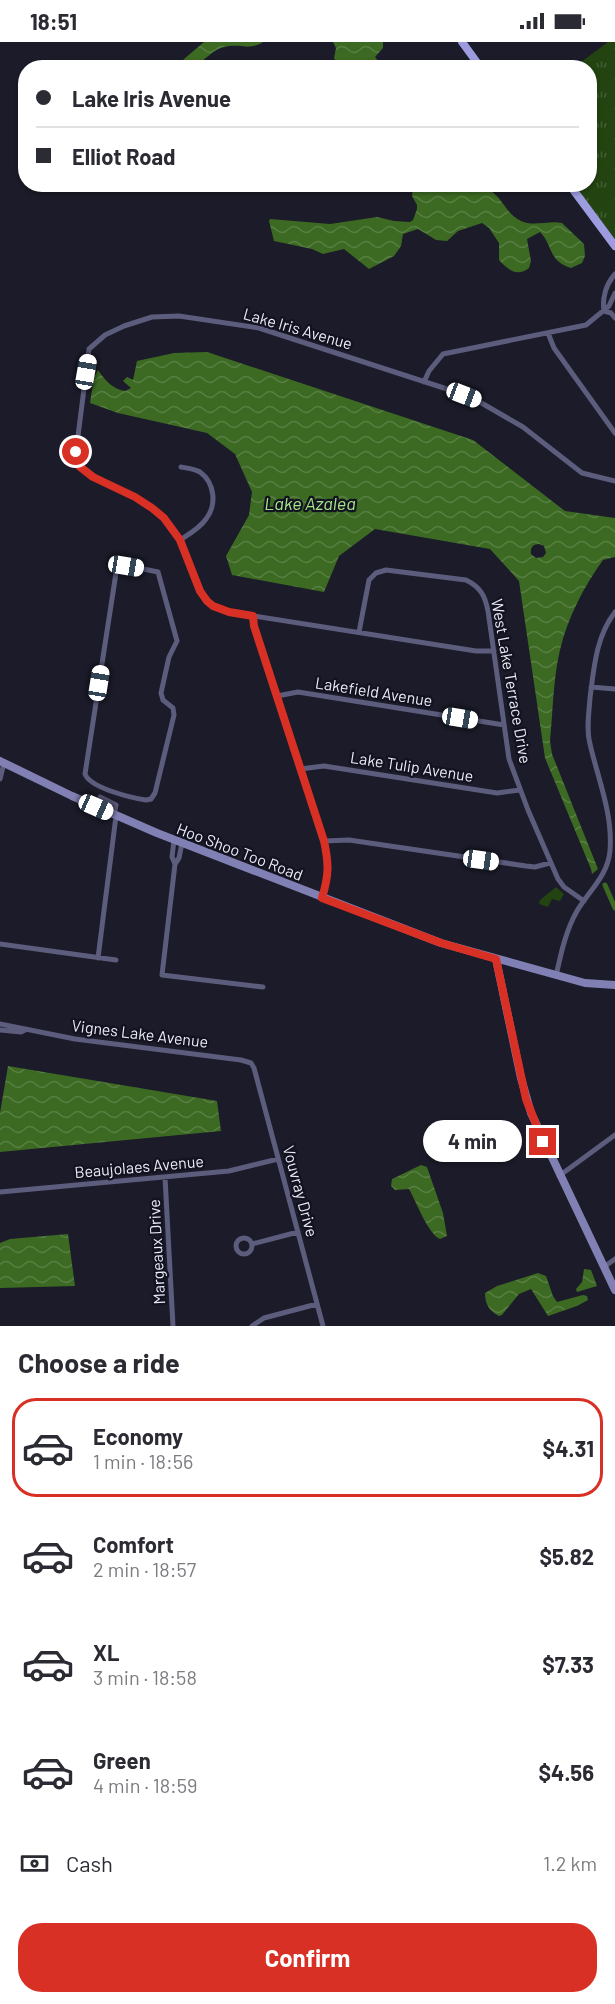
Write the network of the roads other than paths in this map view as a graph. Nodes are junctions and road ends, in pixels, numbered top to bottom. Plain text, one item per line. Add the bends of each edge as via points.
1 (462, 42) edge
2 (475, 60) edge
3 (575, 192) edge
4 (615, 246) edge
5 (615, 274) edge
6 (615, 293) edge
7 (604, 311) junction
8 (615, 318) edge
9 (548, 333) junction
10 (424, 381) junction
11 (615, 432) edge
12 (181, 467) dead end
13 (615, 481) edge
14 (180, 540) junction
15 (615, 612) edge
16 (253, 616) junction
17 (359, 632) junction
18 (494, 651) junction
19 (591, 687) junction
20 (615, 689) edge
21 (276, 696) junction
22 (504, 725) junction
23 (2, 763) edge
24 (300, 769) junction
25 (0, 779) edge
26 (104, 788) junction
27 (520, 790) junction
28 (100, 796) junction
29 (96, 807) junction
30 (115, 815) junction
31 (324, 841) junction
32 (178, 842) junction
33 (613, 852) edge
34 (550, 863) junction
35 (322, 898) junction
36 (584, 901) junction
37 (0, 944) edge
38 (98, 958) junction
39 (496, 959) junction
40 (116, 960) dead end
41 (556, 976) junction
42 (615, 985) edge
43 (263, 987) dead end
44 (0, 1024) edge
45 (0, 1030) edge
46 (25, 1030) junction
47 (251, 1063) joint
48 (615, 1135) edge
49 (278, 1159) junction
50 (559, 1176) junction
51 (165, 1177) junction
52 (0, 1192) edge
53 (298, 1232) junction
54 (252, 1244) dead end
55 (615, 1259) edge
56 (604, 1268) junction
57 (615, 1290) edge
58 (317, 1304) junction
59 (173, 1326) edge
60 (252, 1326) edge
61 (323, 1326) edge

1 - 2 main road
3 - 4 main road
5 - 7 street via 605,290
6 - 7 street
7 - 8 street
7 - 9 street via 586,325
9 - 10 street via 443,354
9 - 11 street via 554,348
10 - 13 street, Lake Iris Avenue via 478,400 523,427 582,473
10 - 14 street, Lake Iris Avenue via 259,328 207,320 152,317 105,335 90,349 76,452 79,466 152,508
12 - 14 street via 199,471 214,493 207,519
14 - 16 street, Lake Iris Avenue via 207,601 229,612
15 - 19 street via 602,632
16 - 17 street, Lake Iris Avenue
16 - 21 street
17 - 18 street, Lake Iris Avenue
17 - 18 street, West Lake Terrace Drive via 369,580 376,573 395,570 466,580 475,585 485,598
18 - 22 street, West Lake Terrace Drive
19 - 20 street
19 - 33 street via 589,741 609,817
21 - 22 street, Lakefield Avenue via 297,692
21 - 24 street
22 - 27 street, West Lake Terrace Drive via 509,759
23 - 25 street
23 - 29 street, Hoo Shoo Too Road
24 - 27 street, Lake Tulip Avenue via 324,766 497,793
24 - 31 street
26 - 26 street via 85,774 117,570 124,566 154,570 160,577 177,638 161,693 174,715 153,797 143,800
26 - 28 street
27 - 34 street, West Lake Terrace Drive
28 - 29 street
28 - 30 street via 116,805
29 - 30 street, Hoo Shoo Too Road
30 - 32 street, Hoo Shoo Too Road
30 - 38 street
31 - 34 street via 349,840 526,866
31 - 35 street via 328,878
32 - 35 street, Hoo Shoo Too Road
32 - 43 street via 172,857 175,864 162,975
33 - 36 street
34 - 36 street, West Lake Terrace Drive via 564,887
35 - 39 street, Hoo Shoo Too Road via 441,943
36 - 41 street via 566,936
37 - 38 street
38 - 40 street
39 - 41 street, Hoo Shoo Too Road
39 - 50 street via 526,1099
41 - 42 street, Hoo Shoo Too Road
44 - 46 street, Vignes Lake Avenue
45 - 46 street, Vignes Lake Avenue
46 - 47 street, Vignes Lake Avenue
47 - 49 street, Vouvray Drive
48 - 50 street
49 - 51 street, Beaujolaes Avenue via 234,1170
49 - 53 street, Vouvray Drive
50 - 56 street
51 - 52 street, Beaujolaes Avenue
51 - 59 street, Margeaux Drive
53 - 54 street
53 - 58 street, Vouvray Drive
55 - 56 street
56 - 57 street
58 - 60 street via 264,1318
58 - 61 street, Vouvray Drive

